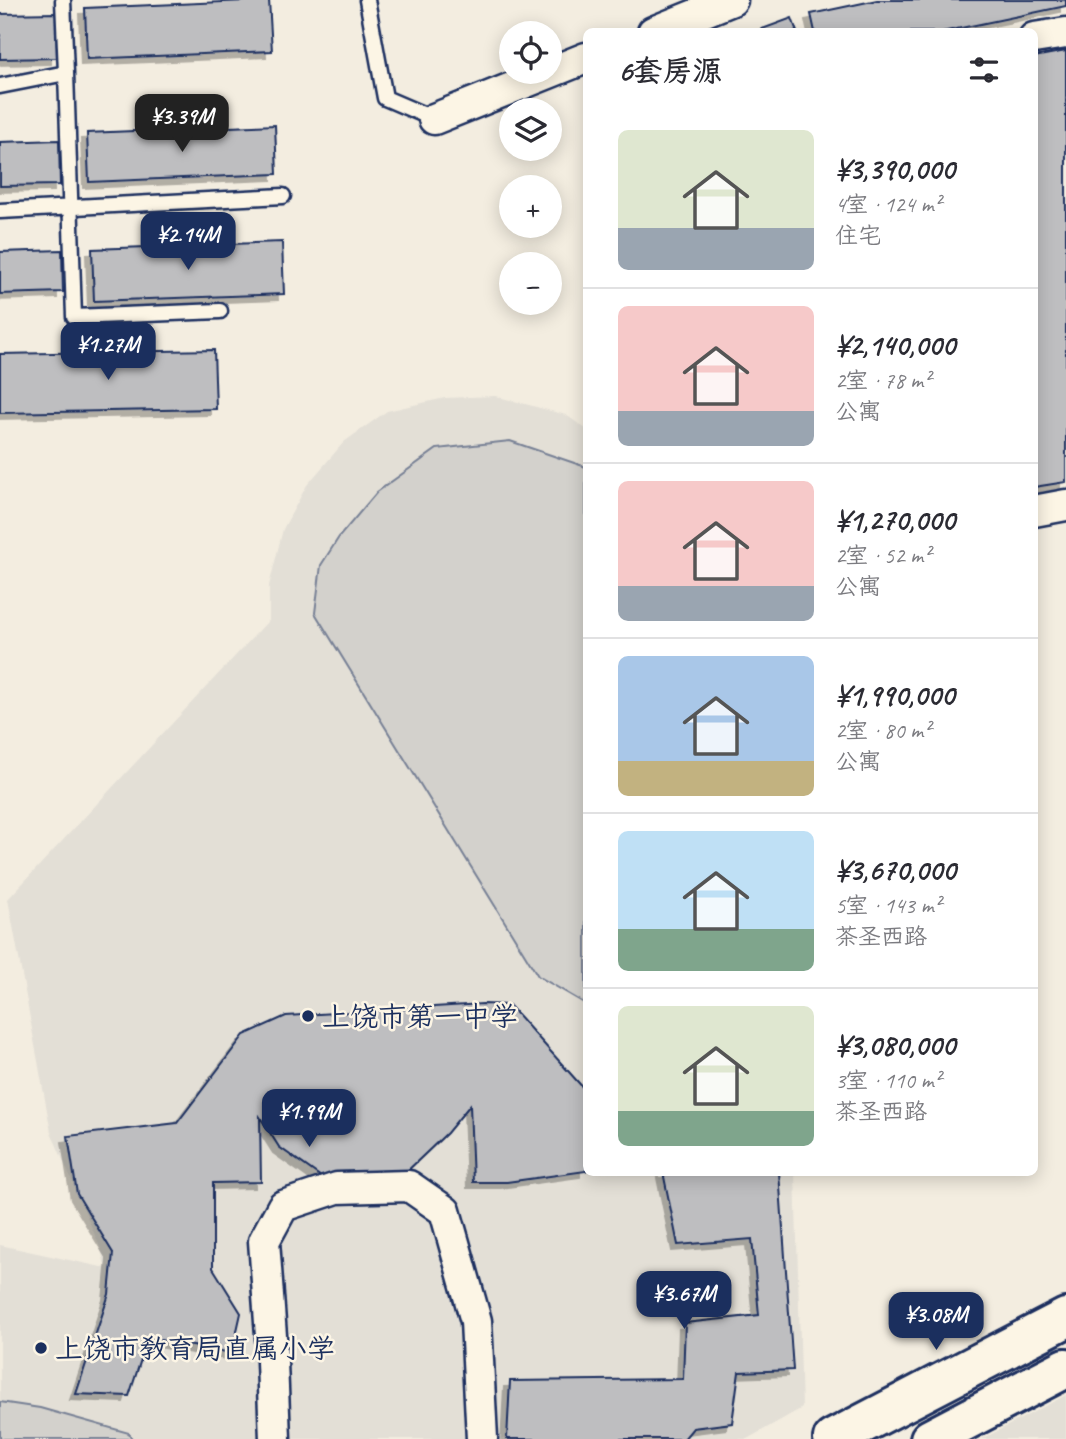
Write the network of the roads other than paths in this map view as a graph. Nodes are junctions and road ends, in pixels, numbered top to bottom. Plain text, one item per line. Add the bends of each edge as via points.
1 (63, 0) edge
2 (368, 0) edge
3 (732, 0) edge
4 (663, 28) edge
5 (1066, 33) edge
6 (1038, 37) edge
7 (583, 59) edge
8 (66, 73) junction
9 (0, 86) edge
10 (434, 118) joint
11 (283, 196) dead end
12 (71, 207) junction
13 (0, 211) edge
14 (220, 311) dead end
15 (1066, 505) edge
16 (1038, 510) edge
17 (1066, 1318) edge
18 (1066, 1368) edge
19 (275, 1439) edge
20 (482, 1439) edge
21 (832, 1439) edge
22 (930, 1439) edge

1 - 8 lane
2 - 10 lane via 385,98
3 - 4 street
5 - 6 street
7 - 10 street
8 - 9 lane
8 - 12 lane
11 - 12 lane
12 - 13 lane
12 - 14 lane via 74,317
15 - 16 street
17 - 21 main road
18 - 22 main road
19 - 20 street via 264,1241 283,1206 337,1188 409,1186 445,1210 476,1321

